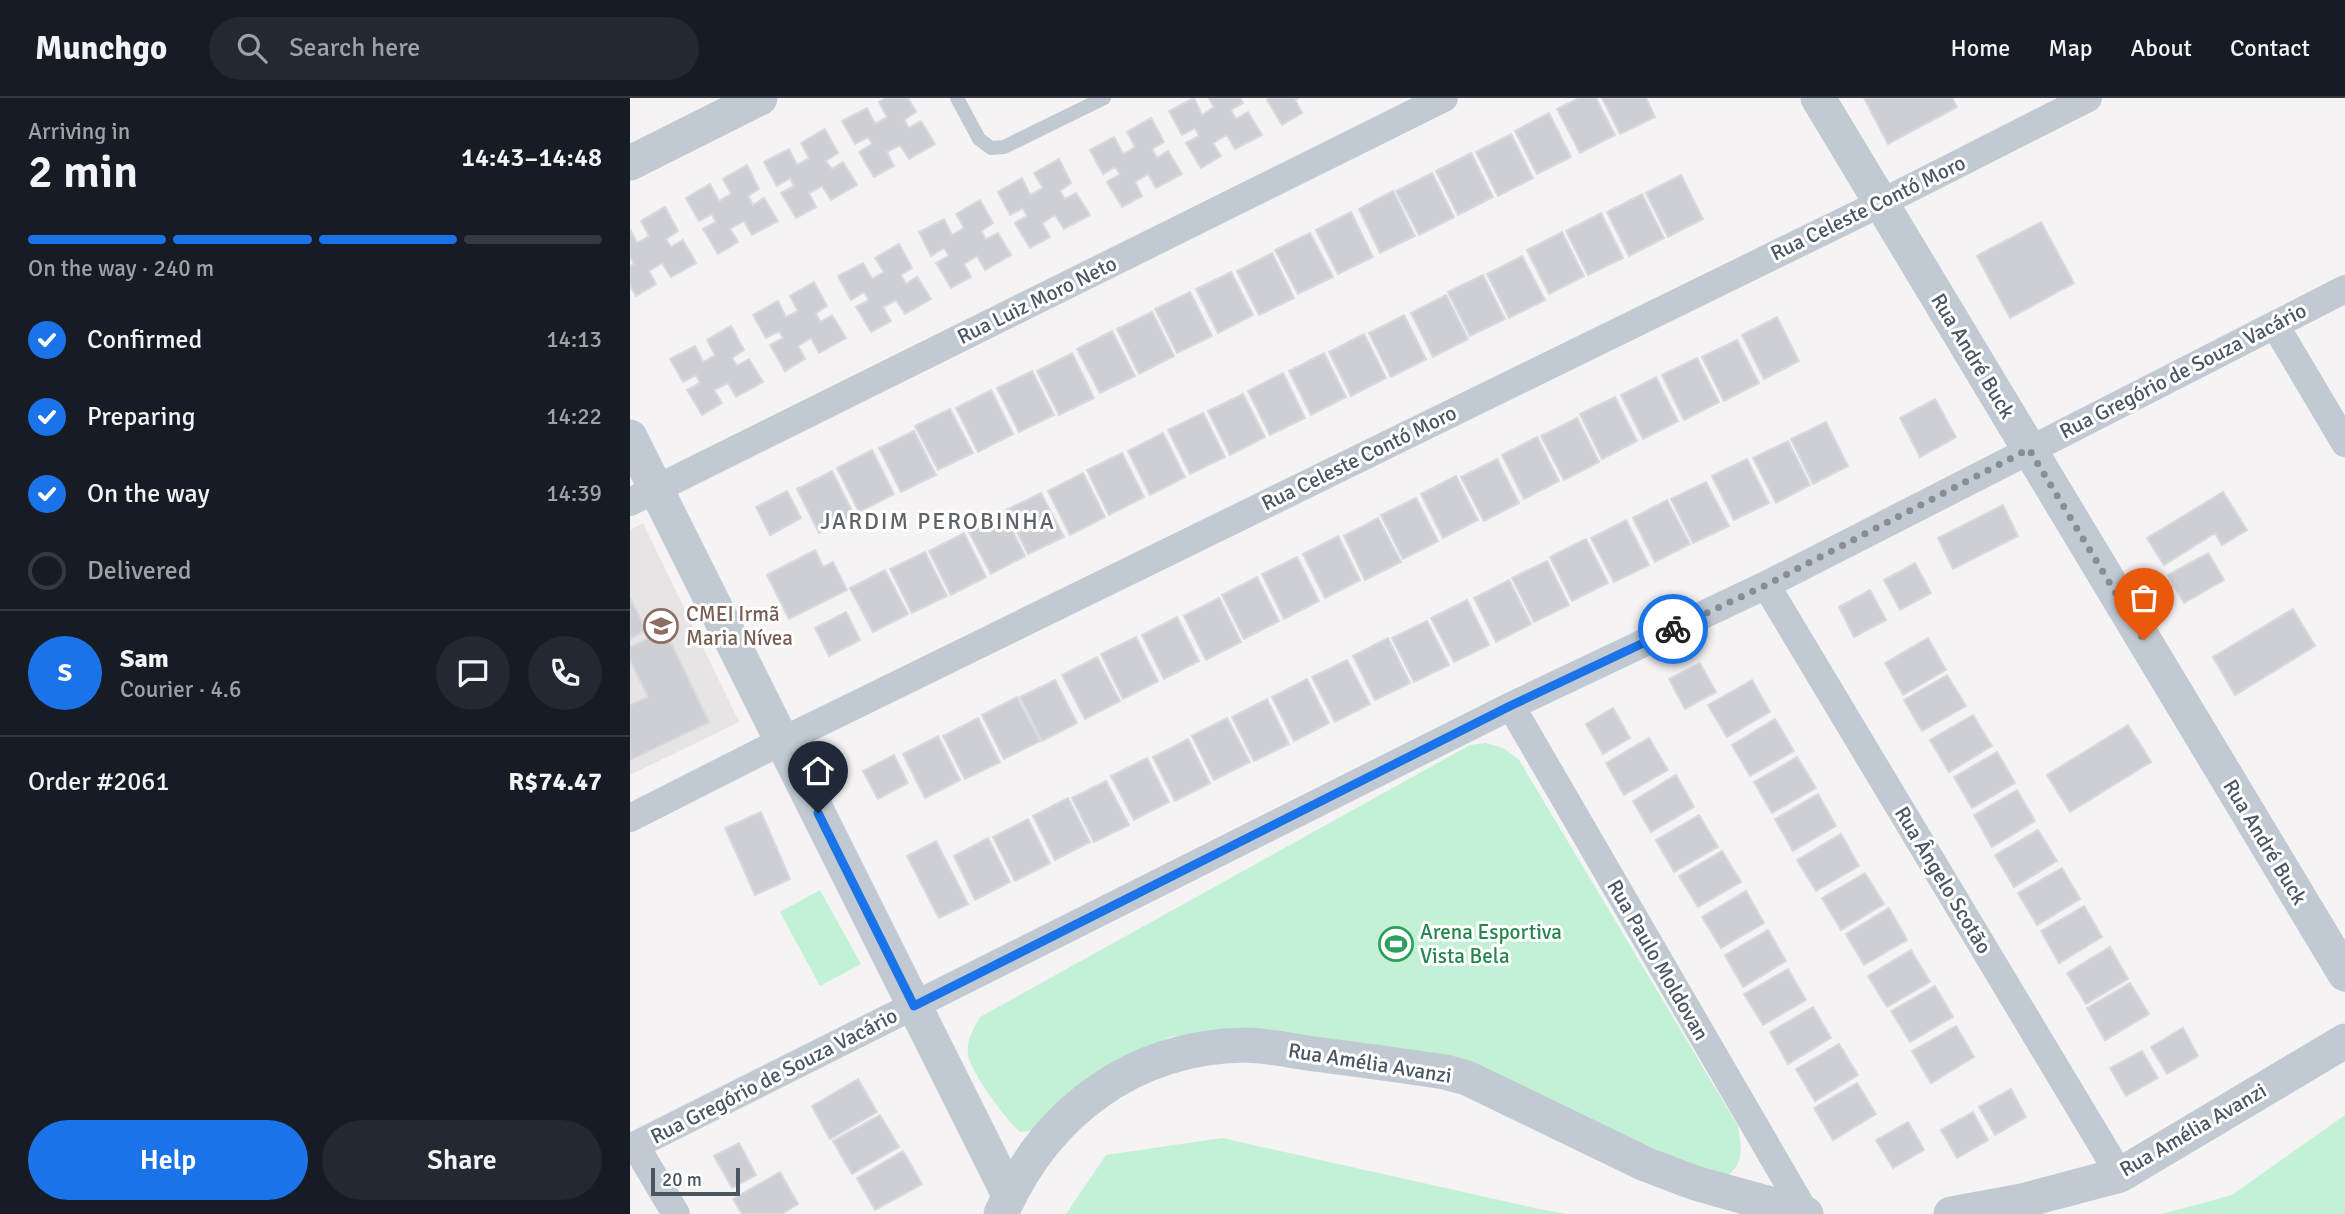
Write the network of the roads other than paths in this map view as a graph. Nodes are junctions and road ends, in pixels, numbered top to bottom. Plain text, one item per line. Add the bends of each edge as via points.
1 (760, 98) edge
2 (957, 98) edge
3 (1104, 98) edge
4 (1444, 98) edge
5 (1818, 98) edge
6 (2088, 98) edge
7 (630, 163) edge
8 (1881, 203) junction
9 (2345, 289) edge
10 (2275, 325) junction
11 (630, 437) edge
12 (2345, 443) edge
13 (2029, 449) junction
14 (643, 496) edge
15 (1766, 585) junction
16 (1510, 706) junction
17 (782, 741) junction
18 (630, 818) edge
19 (2345, 974) edge
20 (914, 1006) junction
21 (2345, 1041) edge
22 (632, 1147) edge
23 (2120, 1175) junction
24 (1005, 1205) edge
25 (676, 1214) edge
26 (1806, 1214) edge
27 (1951, 1214) edge

1 - 7 street
2 - 3 lane via 979,139 991,148 1004,147
4 - 14 street, Rua Luiz Moro Neto
5 - 8 street, Rua André Buck
6 - 8 street, Rua Celeste Contó Moro
8 - 13 street, Rua André Buck
8 - 17 street, Rua Celeste Contó Moro
9 - 10 street, Rua Gregório de Souza Vacário
10 - 12 street
10 - 13 street, Rua Gregório de Souza Vacário
11 - 14 street
13 - 15 street, Rua Gregório de Souza Vacário
13 - 19 street, Rua André Buck
14 - 17 street
15 - 16 street, Rua Gregório de Souza Vacário
15 - 23 street, Rua Ângelo Scotão
16 - 20 street, Rua Gregório de Souza Vacário
16 - 26 street, Rua Paulo Moldovan
17 - 18 street, Rua Celeste Contó Moro
17 - 20 street
20 - 22 street, Rua Gregório de Souza Vacário
20 - 24 street
21 - 23 street, Rua Amélia Avanzi
22 - 25 street
23 - 27 street, Rua Amélia Avanzi
24 - 26 street, Rua Amélia Avanzi via 1045,1140 1099,1090 1168,1056 1247,1045 1467,1078 1646,1164 1695,1183

